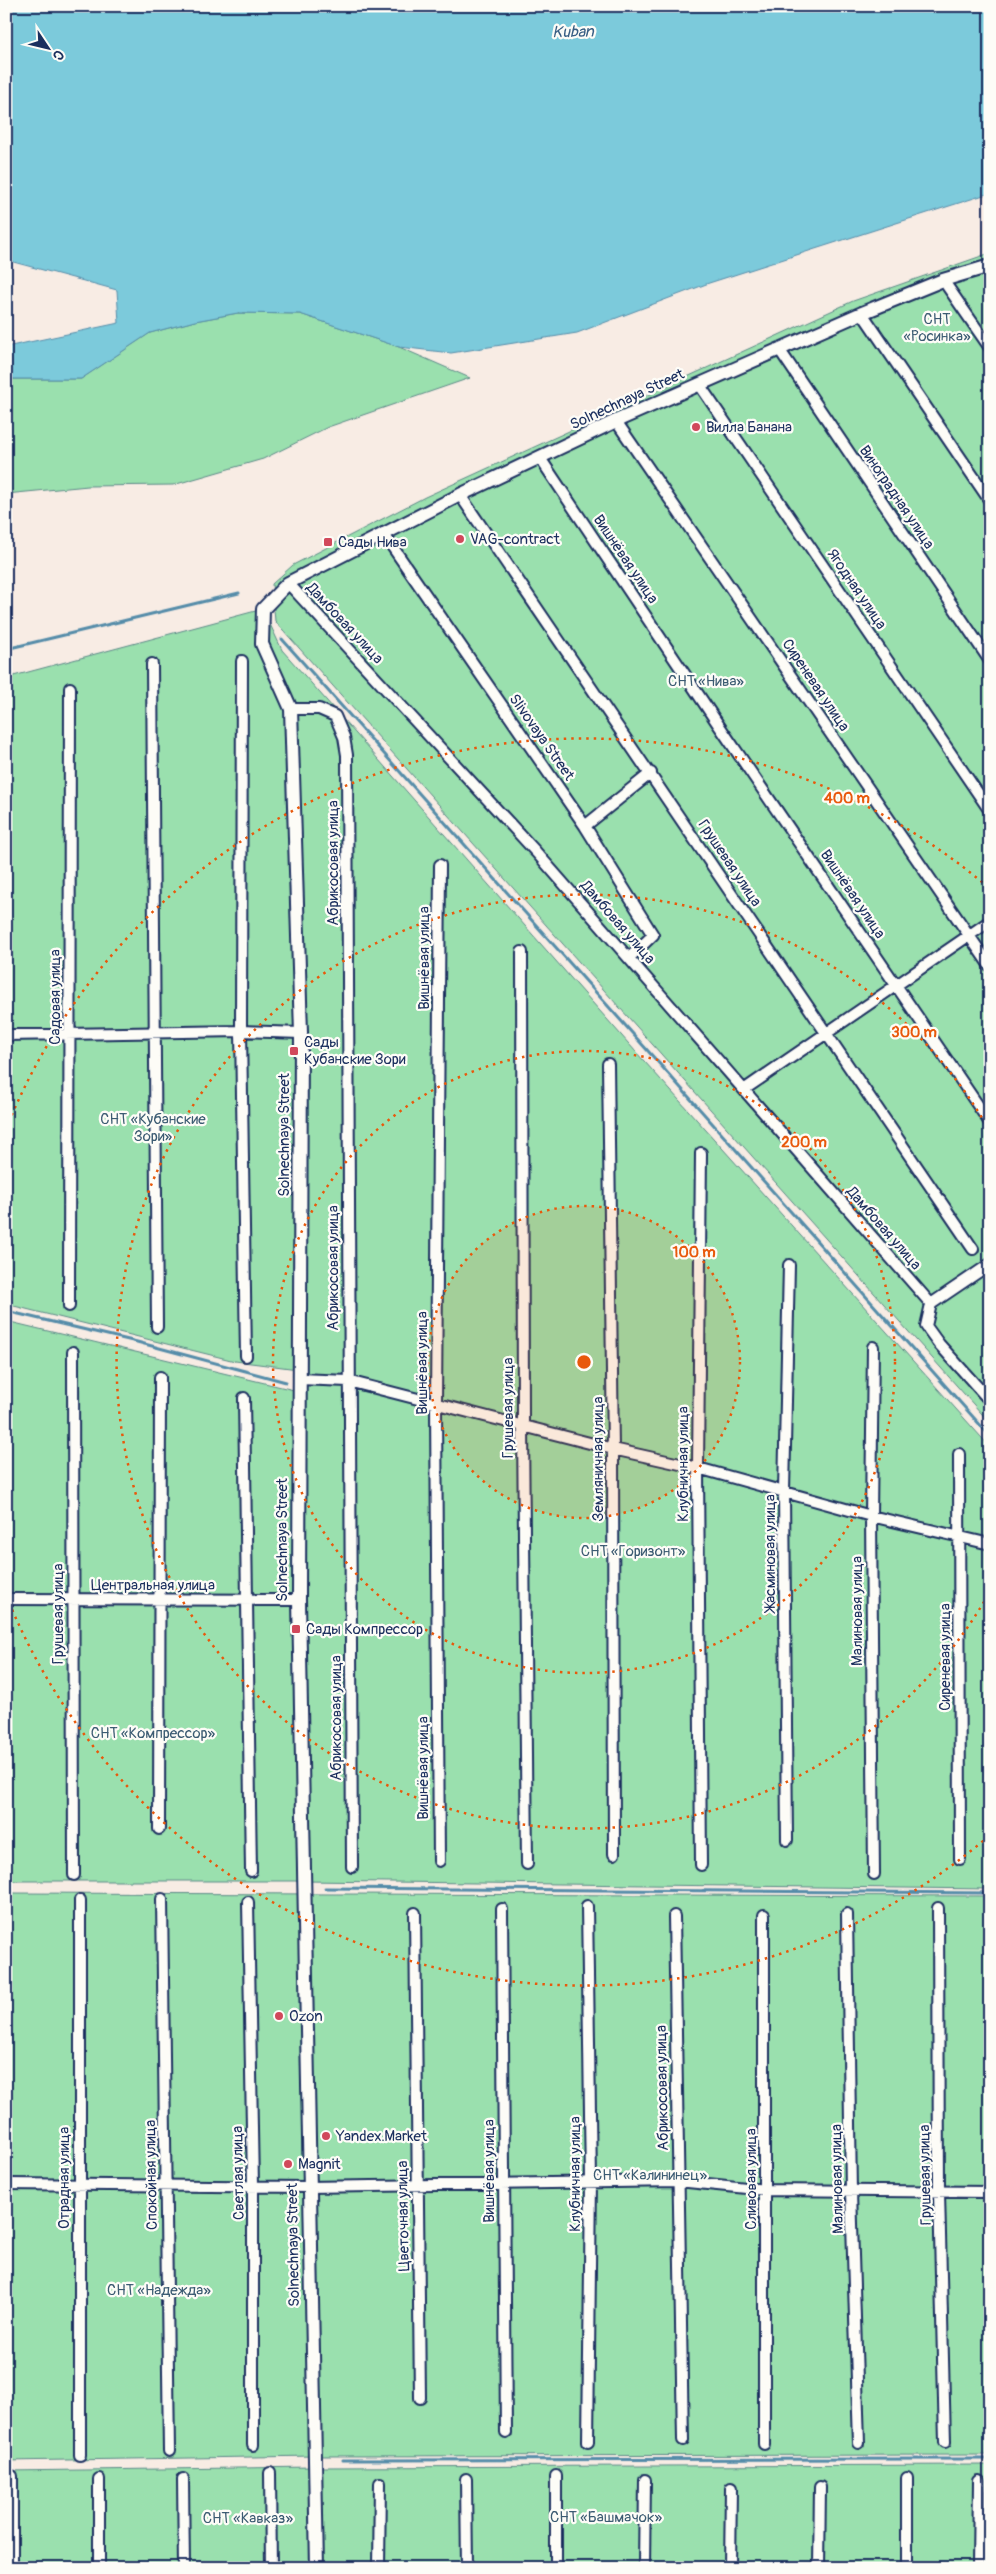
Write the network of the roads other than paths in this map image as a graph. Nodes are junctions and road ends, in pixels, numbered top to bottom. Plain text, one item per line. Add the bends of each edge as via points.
1 (990, 266) edge
2 (944, 280) junction
3 (862, 313) junction
4 (990, 348) edge
5 (779, 349) junction
6 (699, 384) junction
7 (616, 421) junction
8 (540, 458) junction
9 (460, 495) junction
10 (990, 501) edge
11 (383, 533) junction
12 (288, 583) junction
13 (242, 661) dead end
14 (990, 661) edge
15 (152, 664) dead end
16 (70, 688) dead end
17 (291, 708) junction
18 (651, 773) junction
19 (990, 811) edge
20 (585, 826) junction
21 (440, 866) dead end
22 (990, 921) edge
23 (969, 935) junction
24 (522, 952) dead end
25 (629, 958) junction
26 (990, 966) edge
27 (897, 985) junction
28 (241, 1031) junction
29 (70, 1033) junction
30 (155, 1033) junction
31 (301, 1033) junction
32 (827, 1033) junction
33 (6, 1035) edge
34 (608, 1064) dead end
35 (745, 1088) junction
36 (990, 1123) edge
37 (701, 1153) dead end
38 (973, 1249) dead end
39 (789, 1265) dead end
40 (987, 1267) edge
41 (931, 1304) junction
42 (69, 1306) dead end
43 (156, 1327) dead end
44 (873, 1347) dead end
45 (73, 1352) dead end
46 (246, 1356) dead end
47 (160, 1377) dead end
48 (298, 1379) junction
49 (348, 1381) junction
50 (244, 1398) dead end
51 (990, 1401) edge
52 (436, 1405) junction
53 (523, 1426) junction
54 (613, 1449) junction
55 (959, 1454) dead end
56 (698, 1468) junction
57 (784, 1491) junction
58 (871, 1516) junction
59 (960, 1537) junction
60 (990, 1544) edge
61 (6, 1599) edge
62 (73, 1599) junction
63 (247, 1600) junction
64 (299, 1600) junction
65 (160, 1601) junction
66 (159, 1829) dead end
67 (786, 1840) dead end
68 (614, 1854) dead end
69 (960, 1859) dead end
70 (439, 1861) dead end
71 (527, 1864) dead end
72 (701, 1865) dead end
73 (352, 1867) dead end
74 (251, 1871) dead end
75 (874, 1874) dead end
76 (74, 1876) dead end
77 (162, 1899) dead end
78 (80, 1900) dead end
79 (248, 1902) dead end
80 (587, 1906) dead end
81 (938, 1908) dead end
82 (502, 1909) dead end
83 (415, 1913) dead end
84 (847, 1914) dead end
85 (764, 1915) dead end
86 (674, 1916) dead end
87 (591, 2180) junction
88 (678, 2181) junction
89 (504, 2183) junction
90 (6, 2184) edge
91 (418, 2184) junction
92 (79, 2185) junction
93 (166, 2185) junction
94 (253, 2185) junction
95 (308, 2187) junction
96 (766, 2190) junction
97 (852, 2192) junction
98 (939, 2192) junction
99 (990, 2192) edge
100 (420, 2398) dead end
101 (506, 2433) dead end
102 (683, 2440) dead end
103 (588, 2442) dead end
104 (946, 2442) dead end
105 (764, 2444) dead end
106 (859, 2444) dead end
107 (254, 2445) dead end
108 (169, 2452) dead end
109 (80, 2455) dead end
110 (270, 2473) dead end
111 (12, 2476) dead end
112 (556, 2476) dead end
113 (907, 2478) dead end
114 (99, 2479) dead end
115 (184, 2479) dead end
116 (466, 2479) dead end
117 (644, 2480) dead end
118 (979, 2481) dead end
119 (380, 2483) dead end
120 (820, 2487) dead end
121 (731, 2488) dead end
122 (12, 2568) edge
123 (99, 2568) edge
124 (184, 2568) edge
125 (271, 2568) edge
126 (317, 2568) edge
127 (380, 2568) edge
128 (467, 2568) edge
129 (556, 2568) edge
130 (644, 2568) edge
131 (730, 2568) edge
132 (818, 2568) edge
133 (907, 2568) edge
134 (978, 2568) edge

1 - 2 street, Solnechnaya Street
2 - 3 street, Solnechnaya Street
2 - 4 street
3 - 5 street, Solnechnaya Street
3 - 10 street
5 - 6 street, Solnechnaya Street
5 - 14 street, Виноградная улица
6 - 7 street, Solnechnaya Street
6 - 19 street, Ягодная улица
7 - 8 street, Solnechnaya Street
7 - 23 street, Сиреневая улица
8 - 9 street, Solnechnaya Street
8 - 27 street, Вишнёвая улица
9 - 11 street, Solnechnaya Street
9 - 18 street, Грушевая улица
11 - 12 street, Solnechnaya Street
11 - 20 street, Slivovaya Street
12 - 17 street, Solnechnaya Street via 264,609 262,644
12 - 25 street, Дамбовая улица via 536,852
13 - 28 street
15 - 30 street
16 - 29 street, Садовая улица
17 - 31 street, Solnechnaya Street
17 - 49 street, Абрикосовая улица via 319,709 335,716 347,755
18 - 20 street
18 - 32 street, Грушевая улица
20 - 25 street, Slivovaya Street via 653,936
21 - 52 street, Вишнёвая улица
22 - 23 street
23 - 26 street, Сиреневая улица
23 - 27 street
24 - 53 street, Грушевая улица
25 - 35 street, Дамбовая улица
27 - 32 street
27 - 36 street, Вишнёвая улица
28 - 30 street
28 - 31 street
28 - 46 street
29 - 30 street
29 - 33 street
29 - 42 street, Садовая улица
30 - 43 street
31 - 48 street, Solnechnaya Street
32 - 35 street
32 - 38 street, Грушевая улица
34 - 54 street, Земляничная улица
35 - 41 street, Дамбовая улица
37 - 56 street, Клубничная улица
39 - 57 street, Жасминовая улица
40 - 41 street
41 - 51 street via 926,1326
44 - 58 street, Малиновая улица
45 - 62 street, Грушевая улица
47 - 65 street
48 - 49 street
48 - 64 street, Solnechnaya Street
49 - 52 street
49 - 73 street, Абрикосовая улица
50 - 63 street
52 - 53 street
52 - 70 street, Вишнёвая улица
53 - 54 street
53 - 71 street, Грушевая улица
54 - 56 street
54 - 68 street, Земляничная улица
55 - 59 street, Сиреневая улица
56 - 57 street
56 - 72 street, Клубничная улица
57 - 58 street
57 - 67 street, Жасминовая улица
58 - 59 street
58 - 75 street, Малиновая улица
59 - 60 street
59 - 69 street, Сиреневая улица
61 - 62 street, Центральная улица
62 - 65 street, Центральная улица
62 - 76 street, Грушевая улица
63 - 64 street, Центральная улица
63 - 65 street, Центральная улица
63 - 74 street
64 - 95 street, Solnechnaya Street
65 - 66 street
77 - 93 street, Спокойная улица
78 - 92 street, Отрадная улица
79 - 94 street, Светлая улица
80 - 87 street, Клубничная улица
81 - 98 street, Грушевая улица
82 - 89 street, Вишнёвая улица
83 - 91 street, Цветочная улица
84 - 97 street, Малиновая улица
85 - 96 street, Сливовая улица
86 - 88 street, Абрикосовая улица
87 - 88 street
87 - 89 street
87 - 103 street, Клубничная улица
88 - 96 street
88 - 102 street, Абрикосовая улица
89 - 91 street
89 - 101 street, Вишнёвая улица
90 - 92 street
91 - 95 street
91 - 100 street, Цветочная улица
92 - 93 street
92 - 109 street, Отрадная улица
93 - 94 street
93 - 108 street, Спокойная улица
94 - 95 street
94 - 107 street, Светлая улица
95 - 126 street, Solnechnaya Street
96 - 97 street
96 - 105 street, Сливовая улица
97 - 98 street
97 - 106 street, Малиновая улица
98 - 99 street
98 - 104 street, Грушевая улица
110 - 125 street
111 - 122 street
112 - 129 street
113 - 133 street
114 - 123 street
115 - 124 street
116 - 128 street
117 - 130 street
118 - 134 street
119 - 127 street
120 - 132 street
121 - 131 street

